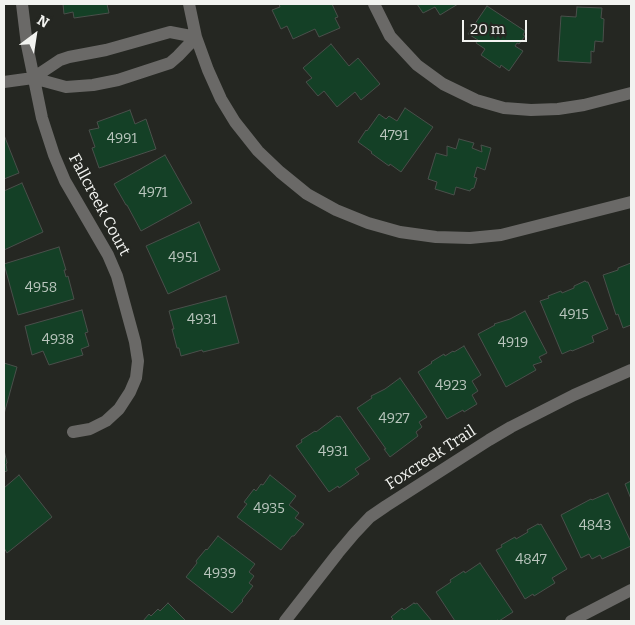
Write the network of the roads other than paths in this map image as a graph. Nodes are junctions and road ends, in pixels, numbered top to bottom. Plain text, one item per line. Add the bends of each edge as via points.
1 (22, 4) edge
2 (190, 4) edge
3 (374, 4) edge
4 (196, 37) junction
5 (33, 78) junction
6 (4, 82) edge
7 (631, 92) edge
8 (631, 202) edge
9 (631, 370) edge
10 (73, 432) dead end
11 (631, 590) edge
12 (285, 621) edge
13 (571, 621) edge

1 - 5 street, Fallcreek Court
2 - 4 street
3 - 7 street via 390,36 417,65 444,84 476,100 504,108 558,109
4 - 5 street via 170,32 69,57
4 - 5 street via 170,63 118,80 93,86 66,87
4 - 8 street via 221,98 258,151 307,194 368,223 436,237 470,238 501,235
5 - 6 street
5 - 10 street, Fallcreek Court via 42,118 65,181 108,254 138,360 136,378 119,408 106,421 90,429
9 - 12 street, Foxcreek Trail via 511,427 378,512 343,546
11 - 13 street

